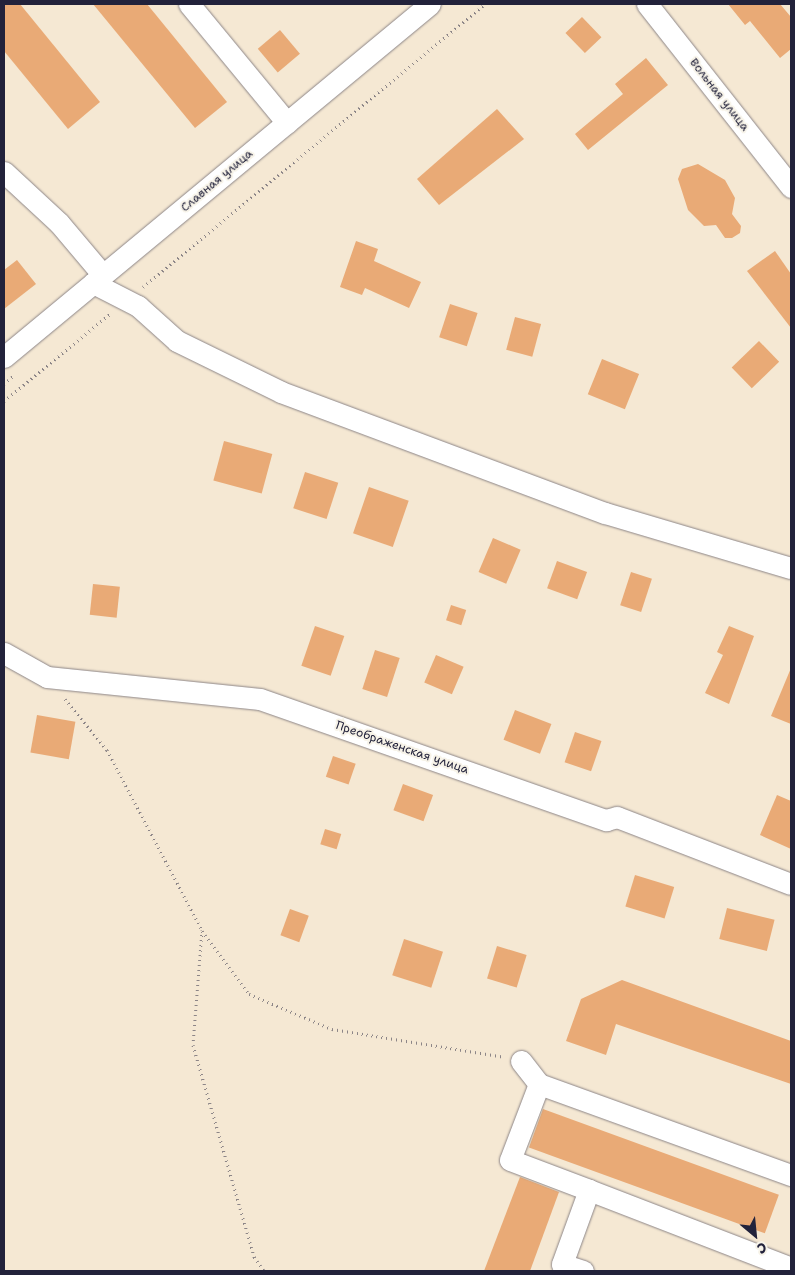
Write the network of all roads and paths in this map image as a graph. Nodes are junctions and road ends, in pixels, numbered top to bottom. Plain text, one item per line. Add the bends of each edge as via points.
1 (189, 4) edge
2 (430, 4) edge
3 (485, 4) edge
4 (647, 4) edge
5 (287, 123) junction
6 (4, 172) edge
7 (791, 187) edge
8 (98, 279) junction
9 (126, 300) junction
10 (4, 357) edge
11 (4, 401) edge
12 (791, 568) edge
13 (4, 653) edge
14 (47, 678) junction
15 (791, 884) edge
16 (202, 930) junction
17 (521, 1061) joint
18 (539, 1084) junction
19 (791, 1175) edge
20 (589, 1190) junction
21 (791, 1268) edge
22 (264, 1271) edge
23 (583, 1271) edge

1 - 5 street
2 - 5 street, Славная улица
3 - 9 path
4 - 7 street, Вольная улица
5 - 8 street, Славная улица
6 - 8 street via 59,223
8 - 9 street
8 - 10 street, Славная улица
9 - 11 path
9 - 12 street via 138,306 177,341 281,392 605,513
13 - 14 street, Преображенская улица
14 - 15 street, Преображенская улица via 260,699 606,820 617,818
14 - 16 path via 107,750
16 - 17 path via 249,994 332,1029
16 - 22 path via 193,1046 254,1257
17 - 18 street
18 - 19 street
18 - 20 street via 510,1160
20 - 21 street
20 - 23 street via 562,1264

